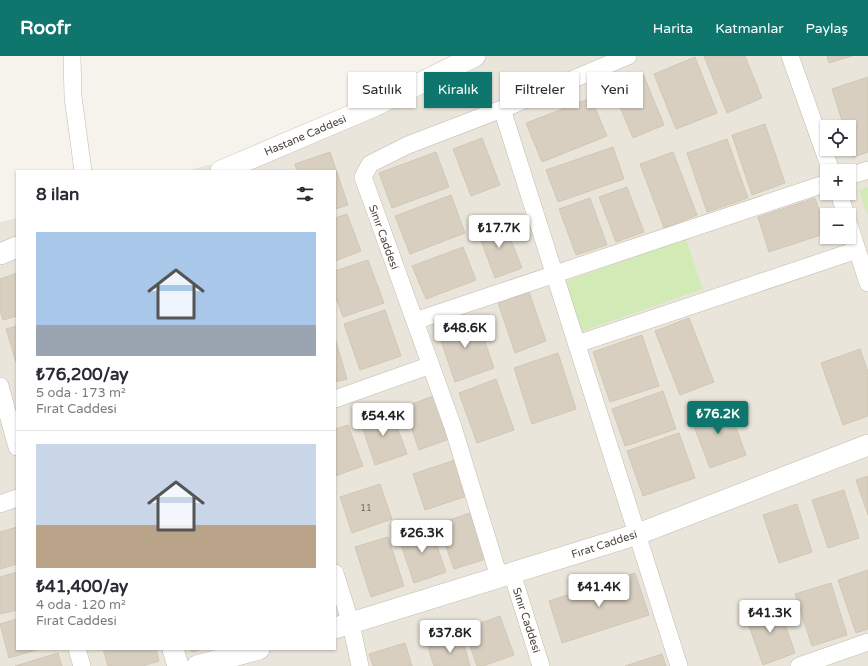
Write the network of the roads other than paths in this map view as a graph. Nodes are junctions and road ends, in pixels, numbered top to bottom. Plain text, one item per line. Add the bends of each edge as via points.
1 (72, 56) edge
2 (474, 56) edge
3 (628, 56) edge
4 (790, 56) edge
5 (502, 109) junction
6 (829, 164) edge
7 (83, 170) edge
8 (223, 170) edge
9 (868, 170) edge
10 (856, 174) edge
11 (820, 185) edge
12 (855, 244) edge
13 (16, 247) edge
14 (857, 250) junction
15 (0, 254) edge
16 (554, 274) junction
17 (868, 282) edge
18 (415, 321) junction
19 (577, 344) junction
20 (431, 365) junction
21 (0, 386) edge
22 (336, 399) edge
23 (16, 443) edge
24 (868, 446) edge
25 (16, 498) edge
26 (0, 504) edge
27 (638, 534) junction
28 (506, 575) junction
29 (336, 580) edge
30 (343, 626) edge
31 (868, 642) edge
32 (77, 650) edge
33 (173, 650) edge
34 (255, 650) edge
35 (82, 666) edge
36 (178, 666) edge
37 (197, 666) edge
38 (360, 666) edge
39 (541, 666) edge
40 (679, 666) edge
41 (798, 666) edge

1 - 7 street via 73,97
2 - 8 street, Hastane Caddesi via 374,106
3 - 5 street, Sınır Caddesi
4 - 6 street
5 - 16 street
5 - 18 street, Sınır Caddesi via 408,145 370,164 362,178
9 - 10 street
11 - 16 street
12 - 14 street
13 - 15 street
14 - 17 street
14 - 19 street
16 - 18 street
16 - 19 street
18 - 20 street, Sınır Caddesi
19 - 27 street
20 - 22 street
20 - 28 street, Sınır Caddesi
21 - 23 street
24 - 27 street, Fırat Caddesi
25 - 26 street
27 - 28 street, Fırat Caddesi
27 - 40 street
28 - 30 street, Fırat Caddesi
28 - 39 street, Sınır Caddesi
29 - 30 street
30 - 38 street
31 - 41 street
32 - 35 street
33 - 36 street
34 - 37 street

